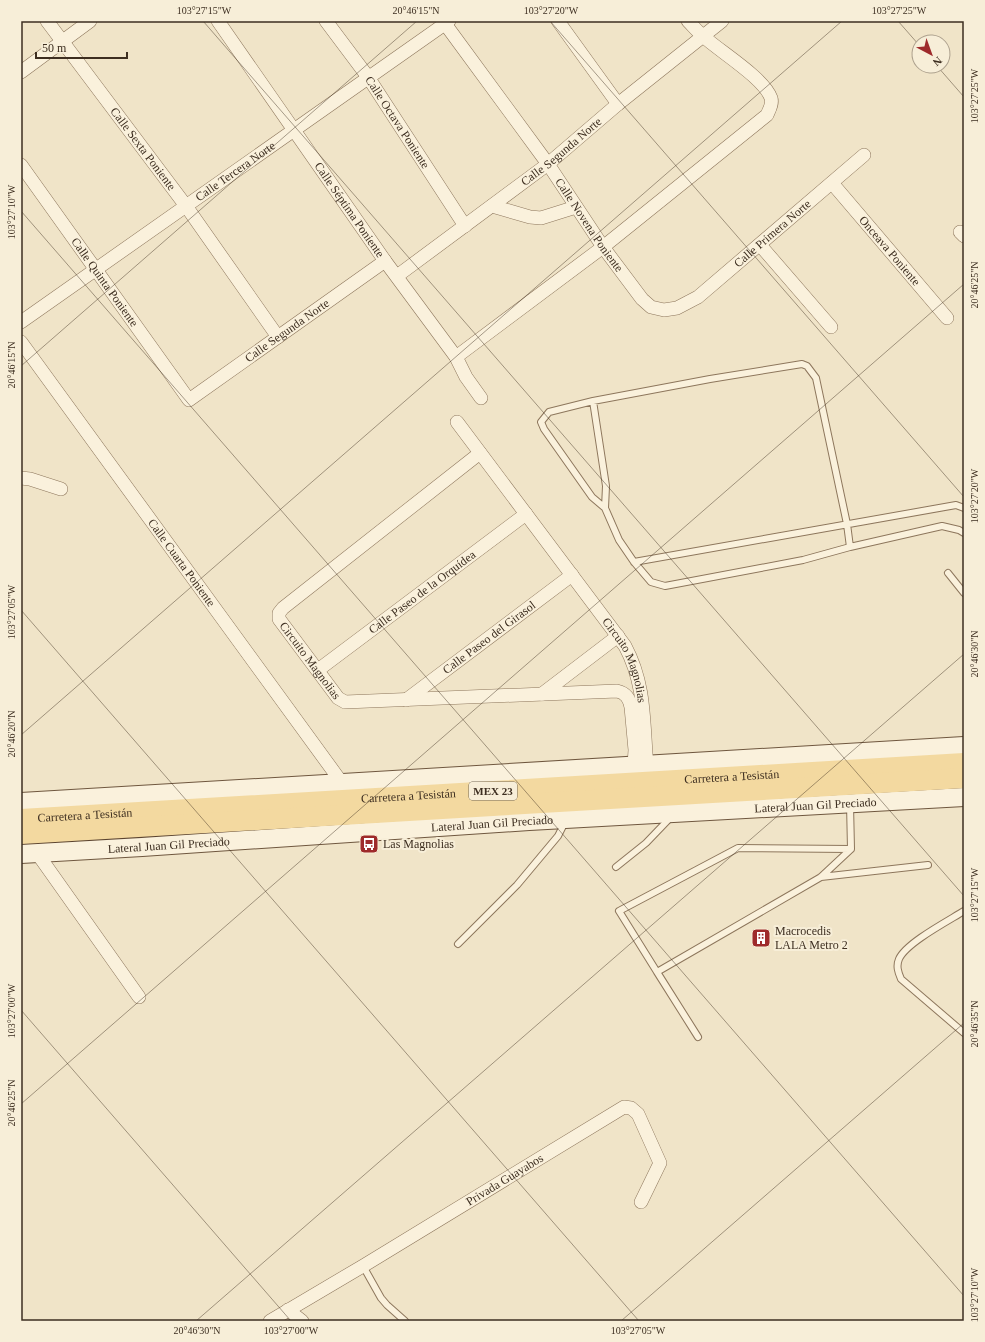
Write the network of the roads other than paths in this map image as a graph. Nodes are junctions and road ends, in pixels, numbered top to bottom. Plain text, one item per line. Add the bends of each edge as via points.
1 (47, 21) edge
2 (90, 21) edge
3 (218, 21) edge
4 (326, 21) edge
5 (558, 21) edge
6 (688, 21) edge
7 (722, 21) edge
8 (446, 22) edge
9 (703, 36) junction
10 (62, 41) junction
11 (21, 72) edge
12 (368, 77) junction
13 (618, 104) junction
14 (295, 130) junction
15 (864, 156) dead end
16 (548, 164) junction
17 (21, 165) edge
18 (832, 183) junction
19 (186, 206) junction
20 (492, 206) junction
21 (576, 207) junction
22 (465, 226) junction
23 (760, 244) junction
24 (603, 247) junction
25 (385, 261) junction
26 (96, 269) junction
27 (397, 276) junction
28 (677, 308) joint
29 (947, 318) dead end
30 (21, 322) edge
31 (831, 327) dead end
32 (278, 337) junction
33 (21, 342) edge
34 (456, 357) junction
35 (481, 398) dead end
36 (189, 400) joint
37 (593, 401) junction
38 (458, 422) dead end
39 (480, 453) junction
40 (21, 478) edge
41 (61, 489) dead end
42 (605, 508) junction
43 (964, 508) edge
44 (526, 514) junction
45 (847, 524) junction
46 (964, 533) edge
47 (850, 547) junction
48 (634, 562) junction
49 (948, 573) dead end
50 (572, 575) junction
51 (964, 593) edge
52 (618, 636) junction
53 (318, 670) junction
54 (542, 694) junction
55 (406, 700) junction
56 (964, 746) edge
57 (964, 763) edge
58 (640, 766) junction
59 (527, 772) junction
60 (474, 775) junction
61 (964, 778) edge
62 (342, 783) junction
63 (516, 797) junction
64 (964, 797) edge
65 (485, 799) junction
66 (21, 802) edge
67 (850, 804) junction
68 (675, 812) junction
69 (566, 818) junction
70 (21, 819) edge
71 (529, 821) junction
72 (476, 824) junction
73 (21, 834) edge
74 (851, 849) junction
75 (29, 854) edge
76 (928, 865) dead end
77 (616, 867) dead end
78 (821, 877) junction
79 (964, 911) edge
80 (458, 944) dead end
81 (657, 972) junction
82 (139, 997) dead end
83 (964, 1034) edge
84 (698, 1037) dead end
85 (642, 1202) dead end
86 (363, 1266) junction
87 (288, 1310) junction
88 (270, 1321) edge
89 (302, 1321) edge
90 (405, 1321) edge

1 - 10 street, Calle Sexta Poniente
2 - 10 street
3 - 14 street, Calle Séptima Poniente
4 - 12 street, Calle Octava Poniente
5 - 13 street
6 - 9 street
7 - 9 street, Calle Segunda Norte
8 - 12 street, Calle Tercera Norte
8 - 16 street, Calle Novena Poniente
9 - 13 street, Calle Segunda Norte
9 - 24 street via 764,86 771,98 767,115
10 - 11 street
10 - 19 street, Calle Sexta Poniente
12 - 14 street, Calle Tercera Norte
12 - 22 street, Calle Octava Poniente
13 - 16 street, Calle Segunda Norte
14 - 19 street, Calle Tercera Norte
14 - 25 street, Calle Séptima Poniente
15 - 18 street, Calle Primera Norte
16 - 20 street, Calle Segunda Norte
16 - 21 street, Calle Novena Poniente
17 - 26 street, Calle Quinta Poniente
18 - 23 street, Calle Primera Norte
18 - 29 street, Onceava Poniente
19 - 26 street, Calle Tercera Norte
19 - 32 street, Calle Sexta Poniente
20 - 21 street via 541,218
20 - 22 street, Calle Segunda Norte
21 - 24 street, Calle Novena Poniente
22 - 27 street, Calle Segunda Norte
23 - 28 street, Calle Primera Norte via 698,297
23 - 31 street
24 - 28 street, Calle Novena Poniente via 651,308
24 - 34 street
25 - 27 street, Calle Séptima Poniente
25 - 32 street, Calle Segunda Norte
26 - 30 street, Calle Tercera Norte
26 - 36 street, Calle Quinta Poniente
27 - 34 street, Calle Séptima Poniente
32 - 36 street, Calle Segunda Norte
33 - 62 street, Calle Cuarta Poniente
34 - 35 street, Calle Séptima Poniente
37 - 42 lane via 606,486
37 - 42 lane via 549,412 541,422 544,430 592,497
37 - 45 lane via 718,377 802,364 807,366 816,378
38 - 39 street, Circuito Magnolias
39 - 44 street, Circuito Magnolias
39 - 53 street, Circuito Magnolias via 279,613 279,619
40 - 41 street
42 - 48 lane via 619,540
43 - 45 lane via 956,505
44 - 50 street, Circuito Magnolias
44 - 53 street, Calle Paseo de la Orquídea
45 - 47 lane
45 - 48 lane
46 - 47 lane via 942,526
47 - 48 lane via 803,560 665,586 651,582
49 - 51 lane
50 - 52 street, Circuito Magnolias
50 - 55 street, Calle Paseo del Girasol
52 - 54 street
52 - 58 street, Circuito Magnolias via 631,658 642,695
53 - 55 street, Circuito Magnolias via 338,698 345,702
54 - 55 street, Circuito Magnolias
54 - 58 street, Circuito Magnolias via 617,691 627,696
56 - 58 main road
57 - 63 main road, Carretera a Tesistán / MEX 23
58 - 59 main road
59 - 60 main road
59 - 63 main road
60 - 62 main road
60 - 65 main road
61 - 63 main road, Carretera a Tesistán / MEX 23
62 - 66 main road
63 - 65 main road, Carretera a Tesistán / MEX 23
63 - 71 main road
64 - 67 main road, Lateral Juan Gil Preciado
65 - 70 main road, Carretera a Tesistán / MEX 23
65 - 72 main road
65 - 73 main road, Carretera a Tesistán / MEX 23
67 - 68 main road, Lateral Juan Gil Preciado
67 - 74 lane
68 - 69 main road, Lateral Juan Gil Preciado
68 - 77 lane via 646,843
69 - 71 main road, Lateral Juan Gil Preciado
69 - 80 lane via 558,836 522,879
71 - 72 main road, Lateral Juan Gil Preciado
72 - 75 main road, Lateral Juan Gil Preciado
74 - 78 lane
74 - 81 lane via 738,848 619,911
75 - 82 street
76 - 78 lane
78 - 81 lane
79 - 83 lane via 907,947 897,969 901,979
81 - 84 lane
85 - 86 street, Privada Guayabos via 660,1163 638,1114 624,1106
86 - 87 street, Privada Guayabos
86 - 90 lane via 381,1298
87 - 88 street, Privada Guayabos
87 - 89 street

